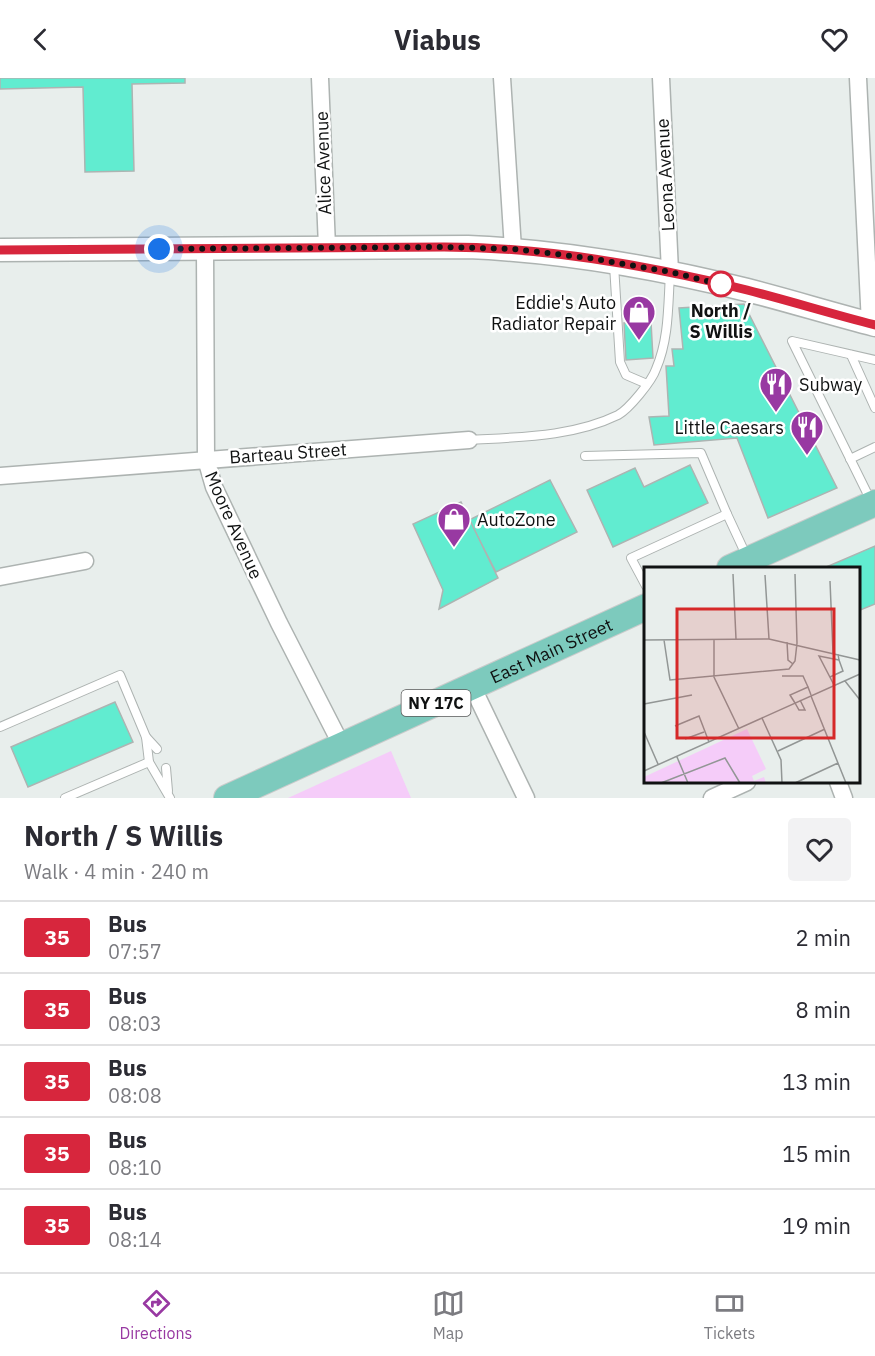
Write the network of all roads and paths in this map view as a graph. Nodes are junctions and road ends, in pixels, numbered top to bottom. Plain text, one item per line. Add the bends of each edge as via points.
1 (320, 78) edge
2 (502, 78) edge
3 (661, 78) edge
4 (858, 78) edge
5 (327, 247) junction
6 (205, 249) junction
7 (513, 249) junction
8 (0, 250) edge
9 (614, 262) junction
10 (670, 272) junction
11 (872, 325) edge
12 (851, 355) junction
13 (875, 360) edge
14 (647, 384) junction
15 (875, 408) edge
16 (469, 440) joint
17 (875, 447) edge
18 (585, 456) dead end
19 (206, 459) junction
20 (850, 459) junction
21 (0, 476) edge
22 (874, 504) edge
23 (727, 514) junction
24 (85, 561) dead end
25 (742, 565) edge
26 (0, 577) edge
27 (644, 584) edge
28 (644, 607) edge
29 (472, 686) junction
30 (0, 727) edge
31 (146, 737) junction
32 (342, 746) junction
33 (157, 749) dead end
34 (149, 762) junction
35 (166, 768) dead end
36 (745, 783) edge
37 (838, 783) edge
38 (169, 796) edge
39 (65, 798) edge
40 (227, 798) edge
41 (526, 798) edge
42 (712, 798) edge
43 (844, 798) edge

1 - 5 street, Alice Avenue
2 - 7 street
3 - 10 street, Leona Avenue
4 - 11 street
5 - 6 street
5 - 7 street
6 - 8 street
6 - 19 street, Moore Avenue
7 - 9 street
9 - 10 street
9 - 14 lane via 620,362 626,375
10 - 11 street
10 - 14 lane via 666,338
12 - 13 lane
12 - 15 lane
12 - 20 lane via 792,341
14 - 16 lane via 621,414 581,428 526,437
16 - 19 street, Barteau Street
17 - 20 lane
18 - 23 lane via 701,453
19 - 21 street, Barteau Street
19 - 32 street, Moore Avenue via 214,487
20 - 22 lane
22 - 25 main road
23 - 25 lane
23 - 27 lane via 631,558
24 - 26 street
28 - 29 main road, East Main Street / NY 17C
29 - 32 main road, East Main Street / NY 17C
29 - 41 street
30 - 31 lane via 120,675
31 - 33 lane
31 - 34 lane
32 - 40 main road, East Main Street / NY 17C
34 - 38 lane
34 - 39 lane
35 - 38 lane
36 - 42 street
37 - 43 street

